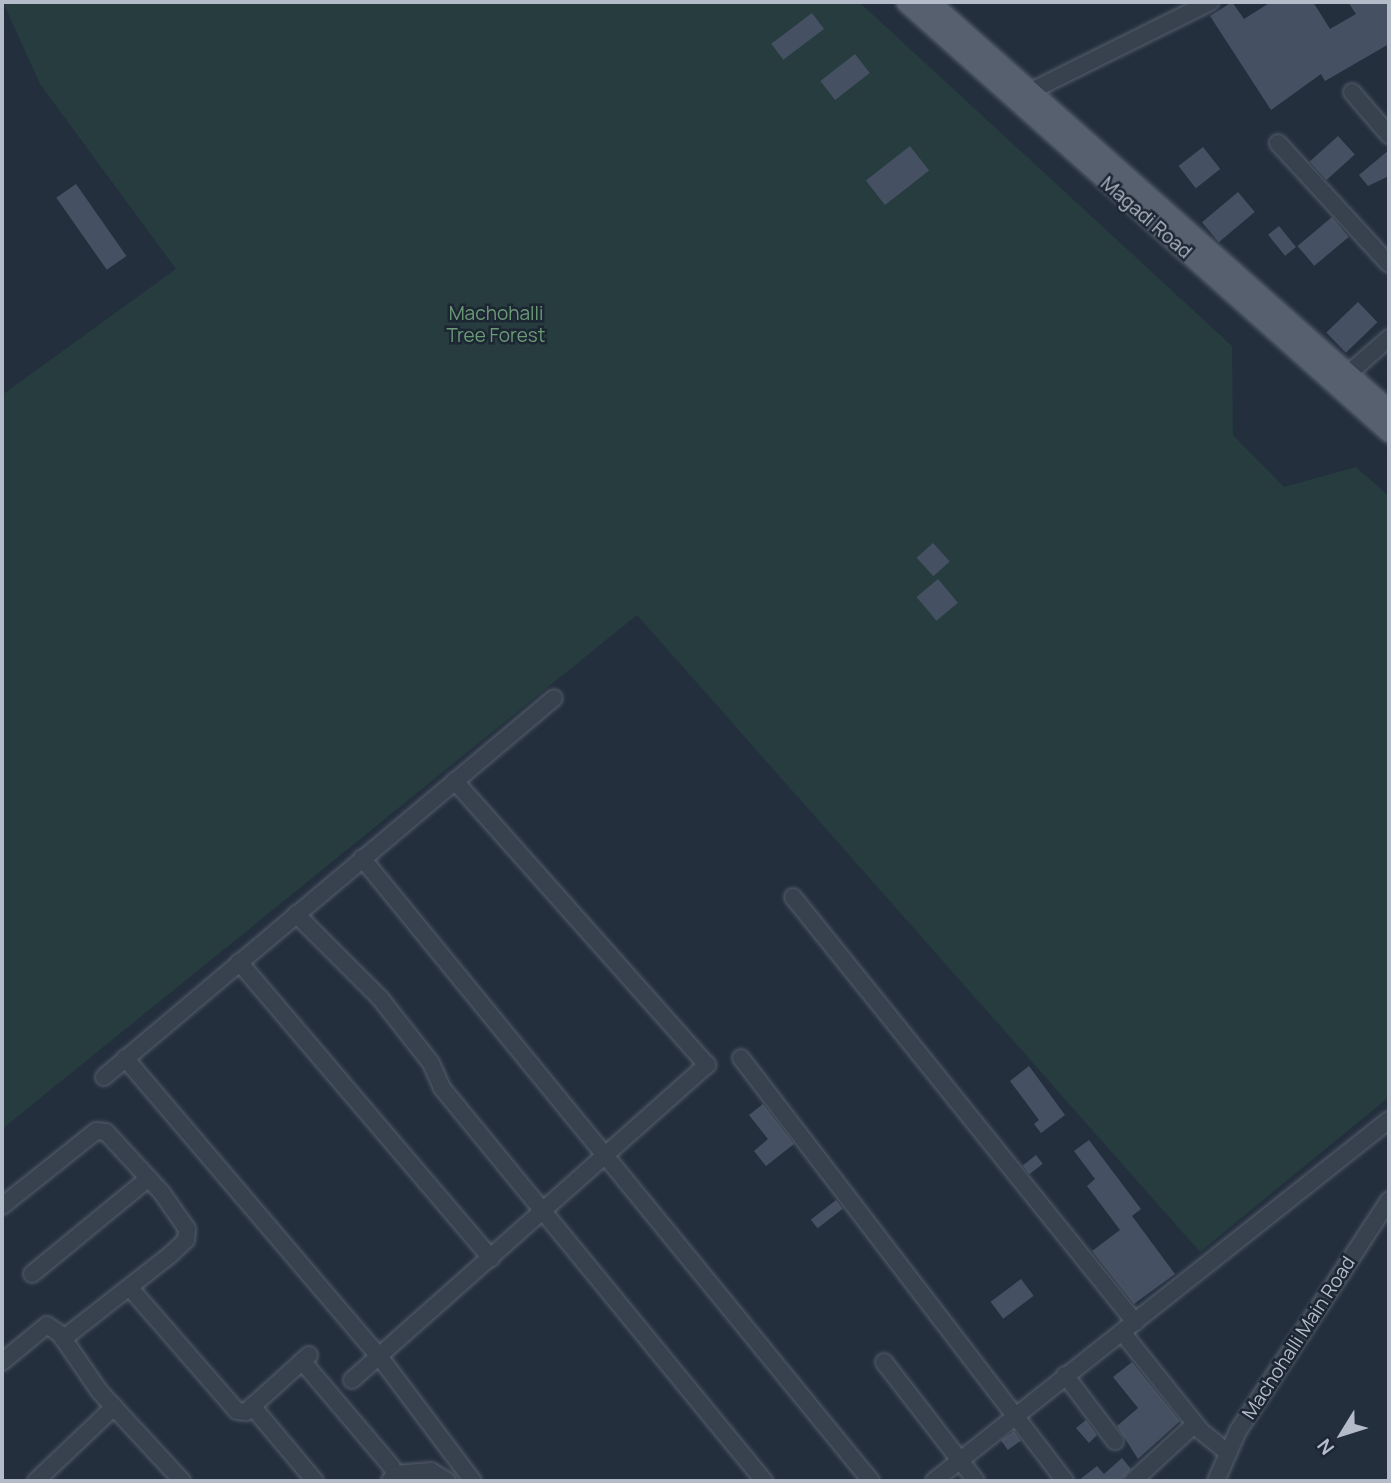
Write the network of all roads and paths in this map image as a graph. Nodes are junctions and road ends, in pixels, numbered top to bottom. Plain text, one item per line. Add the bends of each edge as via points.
1 (906, 2) edge
2 (930, 2) edge
3 (1210, 2) edge
4 (1031, 91) junction
5 (1352, 92) dead end
6 (1389, 135) edge
7 (1278, 143) dead end
8 (1389, 264) edge
9 (1389, 338) edge
10 (1348, 374) junction
11 (1389, 410) edge
12 (1389, 432) edge
13 (554, 698) dead end
14 (455, 780) junction
15 (362, 858) junction
16 (793, 897) dead end
17 (296, 914) junction
18 (239, 962) junction
19 (125, 1058) junction
20 (741, 1058) dead end
21 (104, 1077) dead end
22 (1389, 1120) edge
23 (603, 1157) junction
24 (149, 1178) junction
25 (1389, 1200) edge
26 (2, 1206) edge
27 (544, 1210) junction
28 (491, 1258) junction
29 (32, 1274) dead end
30 (130, 1288) junction
31 (1135, 1322) junction
32 (1122, 1332) junction
33 (63, 1339) junction
34 (379, 1356) junction
35 (2, 1362) edge
36 (884, 1362) dead end
37 (1065, 1375) junction
38 (352, 1380) dead end
39 (252, 1406) junction
40 (114, 1407) junction
41 (1017, 1413) junction
42 (1195, 1424) junction
43 (1115, 1441) dead end
44 (1228, 1453) junction
45 (959, 1461) junction
46 (393, 1478) edge
47 (1065, 1480) edge
48 (36, 1481) edge
49 (181, 1481) edge
50 (315, 1481) edge
51 (447, 1481) edge
52 (473, 1481) edge
53 (764, 1481) edge
54 (871, 1481) edge
55 (934, 1481) edge
56 (976, 1481) edge
57 (1133, 1481) edge
58 (1216, 1481) edge

1 - 12 main road, Magadi Road
2 - 4 main road, Magadi Road
3 - 4 street
4 - 10 main road, Magadi Road
5 - 6 street
7 - 8 street
9 - 10 street
10 - 11 main road, Magadi Road
13 - 14 street
14 - 15 street
14 - 23 street via 707,1065
15 - 17 street
15 - 23 street
16 - 31 street
17 - 18 street
17 - 27 street via 380,998 431,1062 442,1088
18 - 19 street
18 - 28 street
19 - 21 street
19 - 34 street
20 - 41 street
22 - 31 street
23 - 27 street
23 - 54 street
24 - 26 street via 106,1132 96,1131
24 - 29 street
24 - 30 street via 187,1229 186,1240
25 - 44 street, Machohalli Main Road
27 - 28 street
27 - 53 street
28 - 34 street
30 - 33 street
30 - 39 street via 233,1408 246,1412
31 - 32 street
32 - 37 street
32 - 42 street
33 - 35 street via 47,1325
33 - 40 street
34 - 38 street
34 - 52 street
36 - 45 street
37 - 41 street
37 - 43 street
39 - 46 street via 306,1358
39 - 50 street
40 - 48 street
40 - 49 street
41 - 45 street
41 - 47 street
42 - 44 street
42 - 57 street
44 - 58 street, Machohalli Main Road
45 - 55 street
45 - 56 street
46 - 51 street via 431,1471

